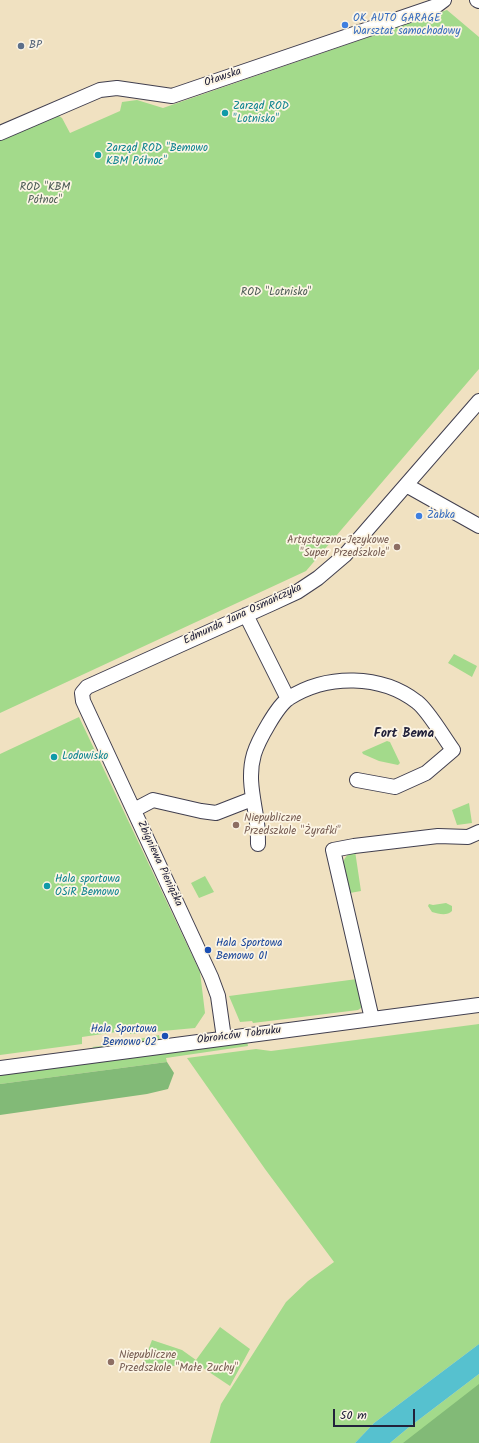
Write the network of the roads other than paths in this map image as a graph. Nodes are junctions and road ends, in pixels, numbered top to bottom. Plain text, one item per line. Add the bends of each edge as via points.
1 (444, 0) edge
2 (0, 133) edge
3 (479, 401) edge
4 (406, 485) junction
5 (479, 526) edge
6 (246, 615) junction
7 (82, 693) joint
8 (288, 699) junction
9 (357, 780) dead end
10 (252, 799) junction
11 (134, 810) junction
12 (479, 832) edge
13 (258, 844) dead end
14 (479, 1005) edge
15 (372, 1019) junction
16 (224, 1038) junction
17 (0, 1068) edge

1 - 2 street, Oławska via 436,6 172,96 117,88 100,90
3 - 4 street, Edmunda Jana Osmańczyka
4 - 5 street
4 - 6 street, Edmunda Jana Osmańczyka via 345,555 318,578 296,592
6 - 7 street, Edmunda Jana Osmańczyka via 87,687
6 - 8 street
7 - 11 street, Zbigniewa Pieniążka via 83,701
8 - 9 street via 324,682 371,682 401,692 418,702 453,750 426,773 395,787
8 - 10 street via 276,713 254,755 250,774
10 - 11 street via 216,813 153,800
10 - 13 street
11 - 16 street, Zbigniewa Pieniążka via 211,977 218,996
12 - 15 street via 468,837 438,836 333,850
14 - 15 street, Obrońców Tobruku
15 - 16 street, Obrońców Tobruku
16 - 17 street, Obrońców Tobruku

